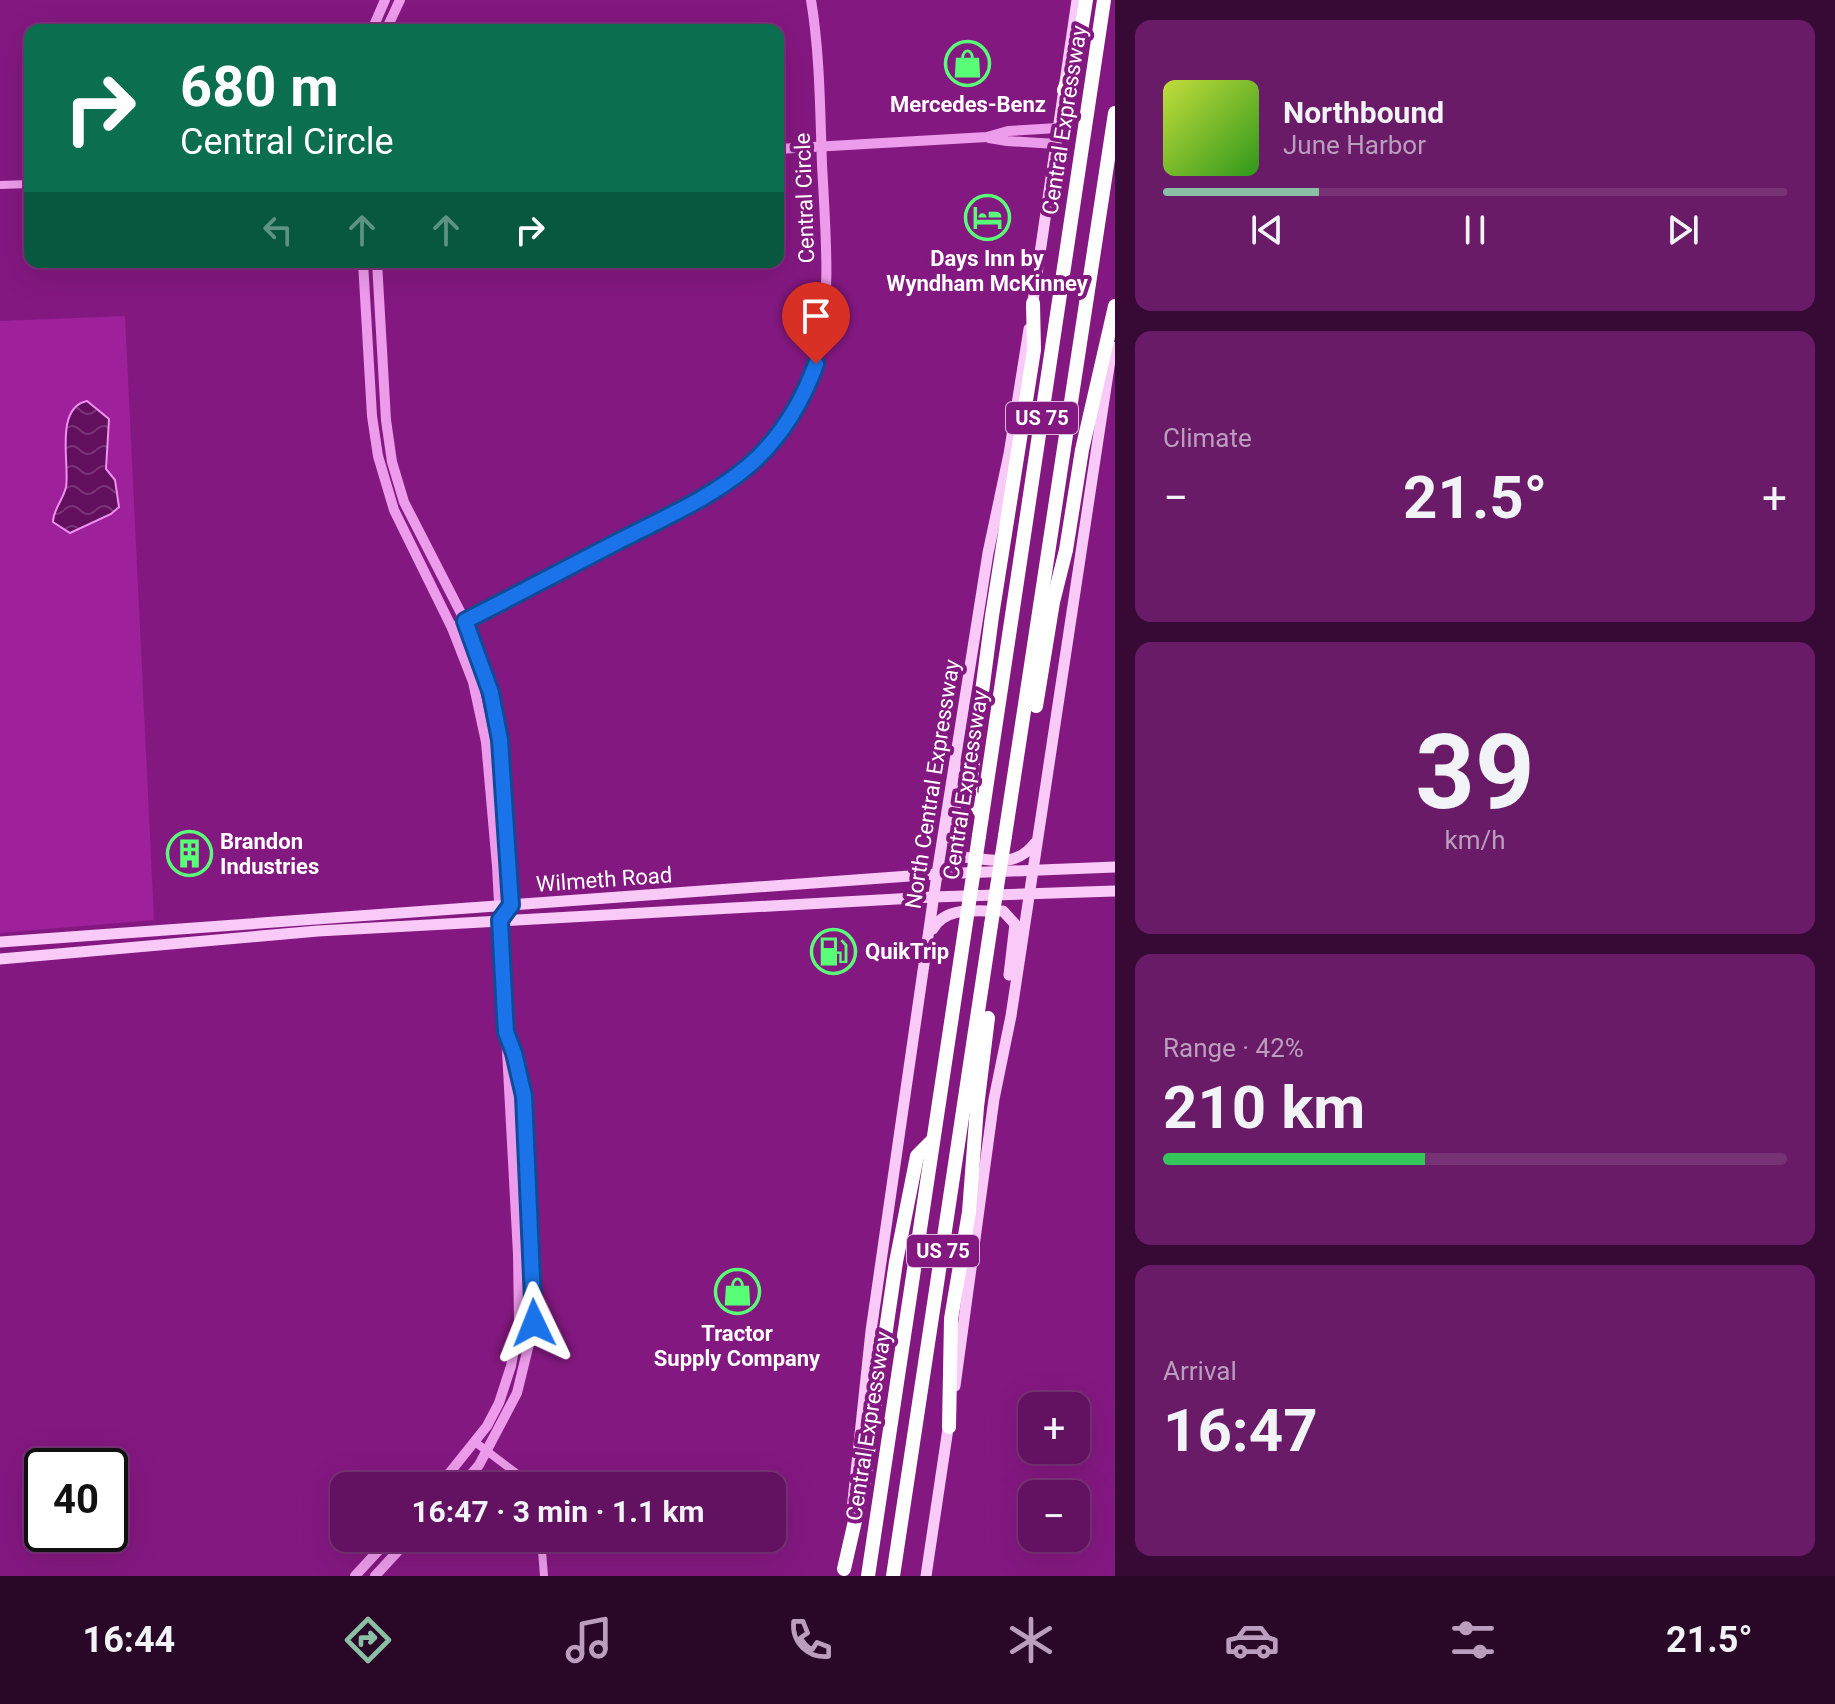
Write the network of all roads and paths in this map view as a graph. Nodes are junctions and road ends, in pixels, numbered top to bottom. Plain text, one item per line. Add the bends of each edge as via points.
1 (385, 0) edge
2 (400, 0) edge
3 (811, 0) edge
4 (1077, 0) edge
5 (1086, 0) edge
6 (1104, 0) edge
7 (375, 24) edge
8 (389, 24) edge
9 (1064, 90) junction
10 (1115, 113) edge
11 (1058, 128) junction
12 (987, 137) junction
13 (1056, 144) junction
14 (822, 147) junction
15 (784, 149) edge
16 (24, 184) edge
17 (0, 185) edge
18 (363, 268) edge
19 (377, 268) edge
20 (1033, 303) junction
21 (1115, 306) edge
22 (366, 310) junction
23 (379, 310) junction
24 (1115, 324) edge
25 (393, 469) junction
26 (382, 472) junction
27 (465, 621) junction
28 (452, 628) junction
29 (960, 734) junction
30 (1018, 759) junction
31 (982, 815) junction
32 (1037, 841) junction
33 (1115, 867) edge
34 (1032, 872) junction
35 (937, 874) junction
36 (885, 878) junction
37 (1115, 891) edge
38 (664, 895) junction
39 (1027, 896) junction
40 (933, 897) junction
41 (505, 906) junction
42 (796, 906) junction
43 (665, 914) junction
44 (500, 920) junction
45 (991, 925) junction
46 (181, 930) junction
47 (929, 935) junction
48 (0, 942) edge
49 (182, 943) junction
50 (0, 959) edge
51 (1011, 1016) junction
52 (506, 1032) junction
53 (933, 1139) junction
54 (949, 1427) junction
55 (475, 1442) junction
56 (487, 1451) junction
57 (450, 1472) edge
58 (471, 1472) edge
59 (515, 1472) edge
60 (377, 1552) edge
61 (397, 1552) edge
62 (542, 1552) edge
63 (843, 1572) edge
64 (355, 1576) edge
65 (375, 1576) edge
66 (544, 1576) edge
67 (868, 1576) edge
68 (893, 1576) edge
69 (926, 1576) edge

1 - 7 street
2 - 8 street
3 - 14 street, Central Circle
4 - 9 main road, North Central Expressway
5 - 9 highway via 1077,57
6 - 31 highway, Central Expressway / US 75
9 - 11 main road, North Central Expressway
10 - 30 highway, US 75
11 - 12 street
11 - 13 main road, North Central Expressway
12 - 13 street
12 - 14 street
13 - 20 main road, North Central Expressway
14 - 15 street
14 - 27 street, Central Circle via 825,326 811,377 787,422 755,461 722,488
16 - 17 street
18 - 22 street
19 - 23 street
20 - 29 main road, North Central Expressway
20 - 31 highway via 1034,350 973,760 970,793
21 - 30 highway via 1082,450 1036,706
22 - 23 street
22 - 26 street via 373,425
23 - 25 street
24 - 32 main road
25 - 26 street
25 - 27 street via 408,511
26 - 28 street via 394,510
27 - 28 street, Central Circle
27 - 41 street via 491,693 500,740
28 - 41 street via 484,728
29 - 32 main road via 956,853 1012,861 1025,856
29 - 35 main road, North Central Expressway
30 - 45 highway, US 75, bridge
31 - 53 highway, Central Expressway / US 75, bridge
32 - 34 main road
33 - 34 main road, Wilmeth Road
34 - 35 main road, Wilmeth Road
34 - 39 main road
35 - 36 main road, Wilmeth Road
35 - 40 main road, North Central Expressway
36 - 38 main road, Wilmeth Road
36 - 42 main road via 802,890
37 - 39 main road, Wilmeth Road
38 - 41 main road, Wilmeth Road
38 - 43 main road
39 - 40 main road, Wilmeth Road
39 - 51 main road
40 - 42 main road, Wilmeth Road
40 - 47 main road, North Central Expressway
41 - 44 street
41 - 46 main road, Wilmeth Road
42 - 43 main road, Wilmeth Road
43 - 44 main road, Wilmeth Road
44 - 49 main road, Wilmeth Road
44 - 52 street
45 - 54 highway via 994,976 969,1212 951,1319
45 - 68 highway, US 75
46 - 48 main road, Wilmeth Road
46 - 49 main road
47 - 51 main road via 947,913 1009,915 1015,924
47 - 63 main road, North Central Expressway via 871,1331
49 - 50 main road, Wilmeth Road
51 - 54 main road via 994,1099
52 - 55 street via 519,1321 503,1393
52 - 56 street via 524,1096 534,1323 517,1393
53 - 63 highway via 917,1156 863,1486
53 - 67 highway, Central Expressway / US 75
54 - 69 main road
55 - 56 street
55 - 57 street
56 - 58 street
56 - 59 street
60 - 64 street
61 - 65 street
62 - 66 street

